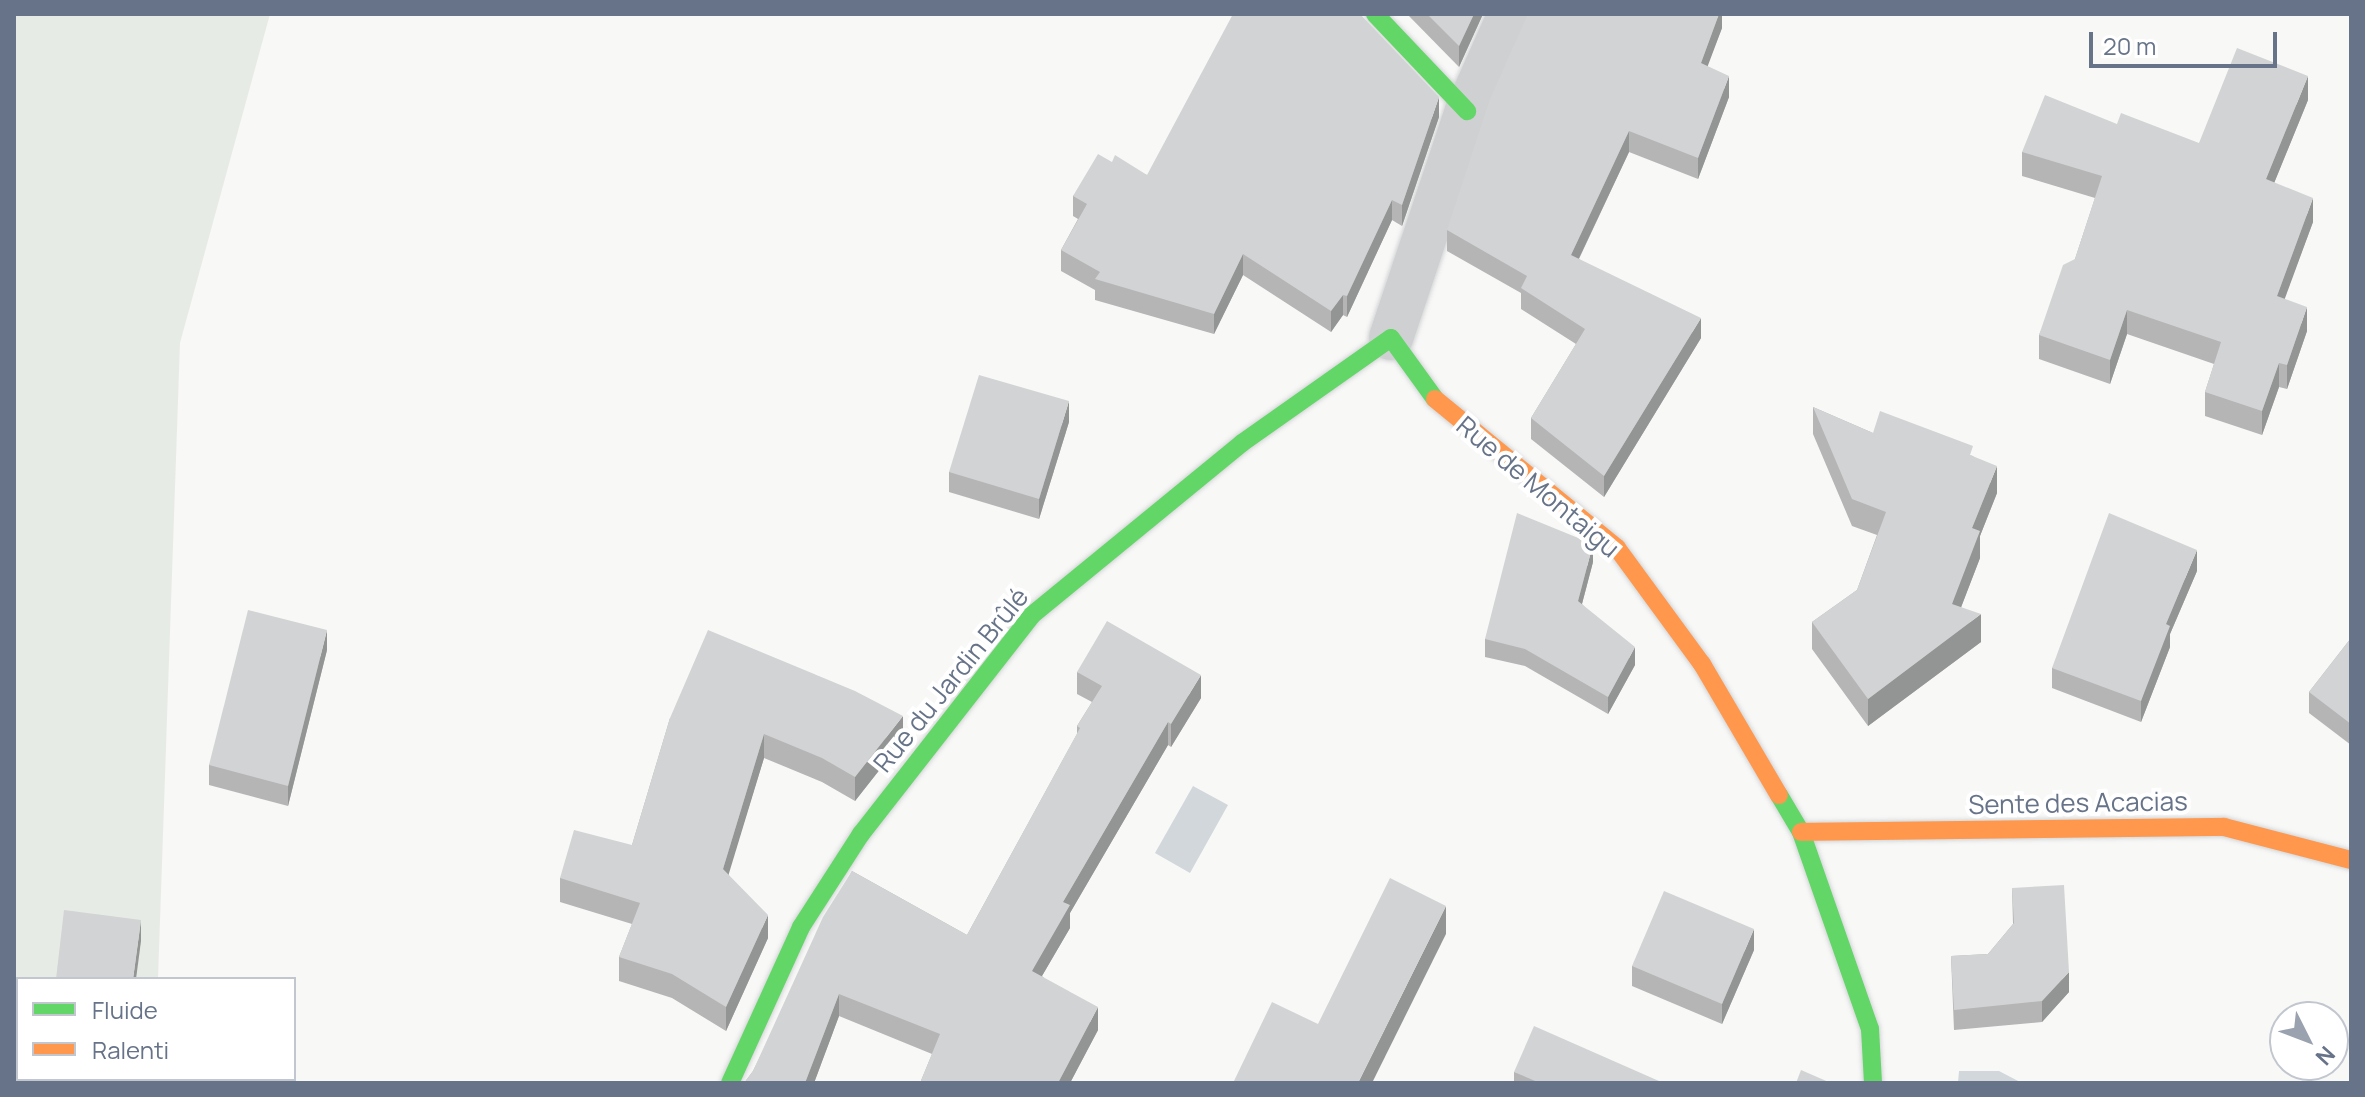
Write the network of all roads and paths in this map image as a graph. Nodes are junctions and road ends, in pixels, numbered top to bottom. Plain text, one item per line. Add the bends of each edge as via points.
1 (1375, 14) edge
2 (1510, 14) edge
3 (1467, 111) junction
4 (1391, 338) junction
5 (1801, 832) junction
6 (2351, 860) edge
7 (730, 1083) edge
8 (1873, 1083) edge

1 - 3 street
2 - 3 street
3 - 4 street
4 - 5 street, Rue de Montaigu via 1439,405 1617,548 1702,664
4 - 7 street, Rue du Jardin Brûlé via 1242,443 1032,615 861,834 801,927
5 - 6 street, Sente des Acacias via 2224,827
5 - 8 street, Rue de Montaigu via 1870,1029

